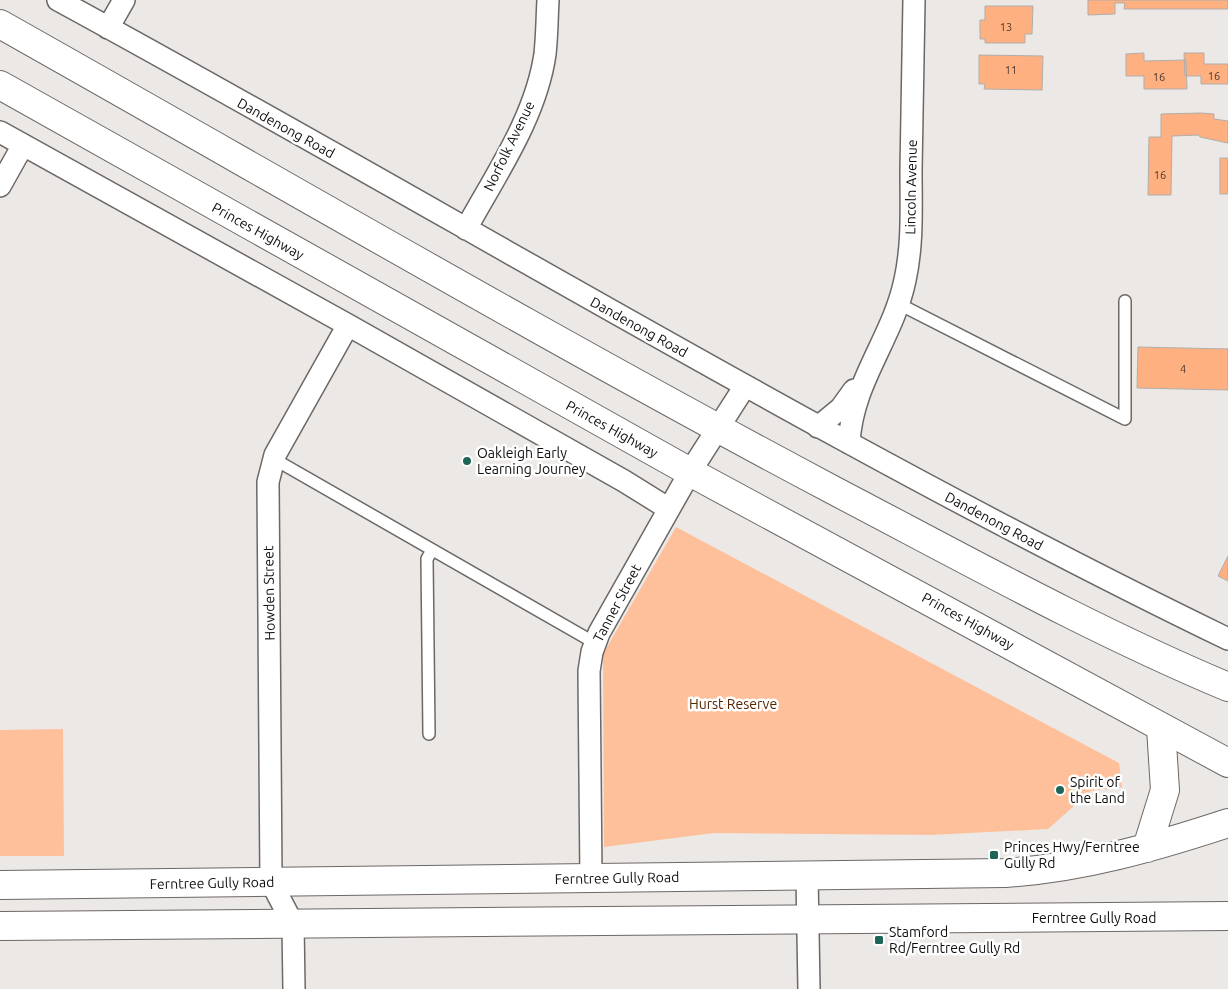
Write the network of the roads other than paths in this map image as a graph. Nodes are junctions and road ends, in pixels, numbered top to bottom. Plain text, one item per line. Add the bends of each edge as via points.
1 (58, 0) edge
2 (124, 0) edge
3 (548, 0) edge
4 (914, 0) edge
5 (0, 24) edge
6 (108, 28) junction
7 (0, 85) edge
8 (0, 132) edge
9 (22, 145) junction
10 (0, 186) edge
11 (466, 229) junction
12 (1125, 302) dead end
13 (899, 304) junction
14 (348, 325) junction
15 (870, 367) junction
16 (744, 386) junction
17 (818, 426) junction
18 (718, 429) junction
19 (850, 443) junction
20 (274, 459) junction
21 (690, 472) junction
22 (668, 509) junction
23 (432, 550) junction
24 (1228, 639) edge
25 (596, 643) junction
26 (1228, 687) edge
27 (1161, 728) junction
28 (429, 734) dead end
29 (1228, 763) edge
30 (1228, 824) edge
31 (1147, 848) junction
32 (807, 876) junction
33 (591, 879) junction
34 (272, 882) junction
35 (0, 885) edge
36 (1228, 916) edge
37 (808, 920) junction
38 (293, 924) junction
39 (0, 926) edge
40 (294, 989) edge
41 (809, 989) edge

1 - 6 street, Dandenong Road
2 - 6 street
3 - 11 street, Norfolk Avenue via 545,55 534,95 514,140
4 - 13 street, Lincoln Avenue via 910,240
5 - 18 main road
6 - 11 street, Dandenong Road
7 - 21 main road, Princes Highway
8 - 9 street
9 - 10 street
9 - 14 street
11 - 16 street, Dandenong Road
12 - 13 lane via 1125,419
13 - 15 street, Lincoln Avenue
14 - 20 street, Howden Street
14 - 22 street
15 - 17 street, Lincoln Avenue via 841,408
15 - 19 street, Lincoln Avenue via 852,413
16 - 17 street, Dandenong Road
16 - 18 street, Tanner Street
17 - 19 street, Dandenong Road
18 - 21 street, Tanner Street
18 - 26 main road via 1115,636
19 - 24 street, Dandenong Road via 1002,526
20 - 23 lane
20 - 34 street, Howden Street via 268,482
21 - 22 street, Tanner Street
21 - 27 main road, Princes Highway
22 - 25 street, Tanner Street
23 - 25 lane
23 - 28 lane via 427,559
25 - 33 street, Tanner Street via 589,671
27 - 29 main road, Princes Highway
27 - 31 main road via 1164,790
30 - 31 main road, Ferntree Gully Road
31 - 32 main road, Ferntree Gully Road via 1035,871
32 - 33 main road, Ferntree Gully Road
32 - 37 street
33 - 34 main road, Ferntree Gully Road
34 - 35 main road, Ferntree Gully Road
34 - 38 street
36 - 37 main road, Ferntree Gully Road
37 - 38 main road, Ferntree Gully Road
37 - 41 street
38 - 39 main road, Ferntree Gully Road
38 - 40 street

